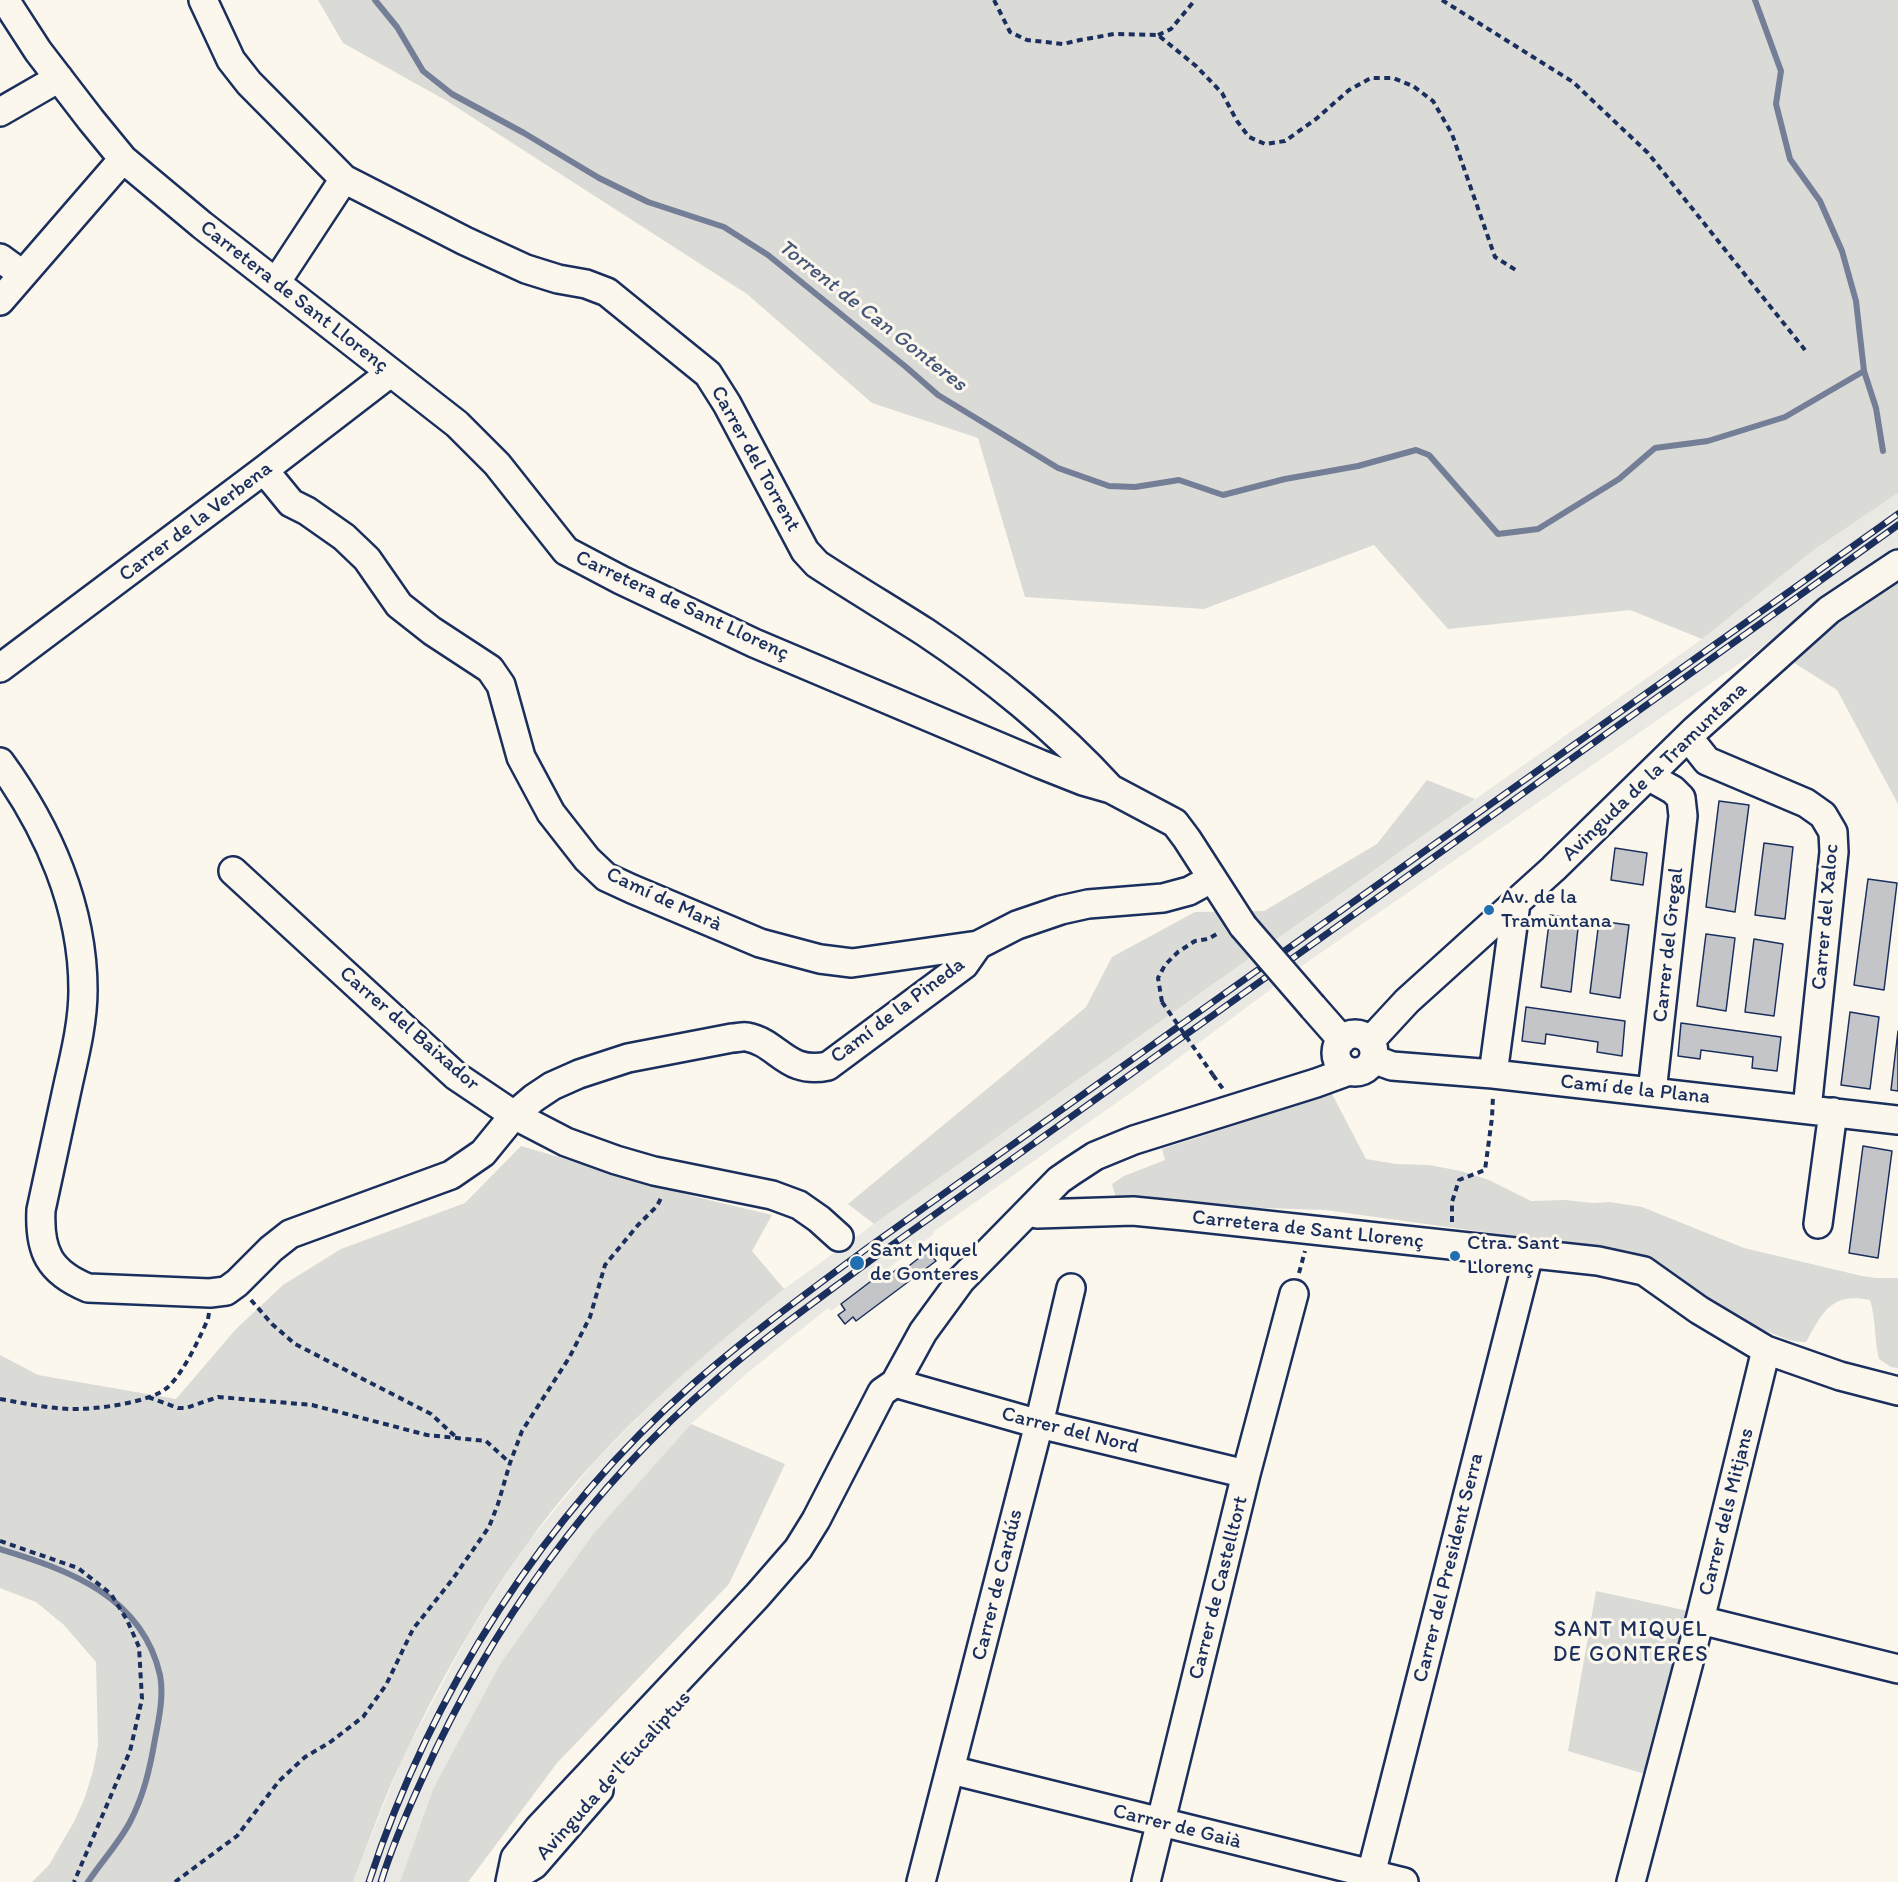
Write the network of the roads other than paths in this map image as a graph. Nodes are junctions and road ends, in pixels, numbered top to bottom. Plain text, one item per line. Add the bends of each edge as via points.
1 (5, 0) edge
2 (203, 0) edge
3 (59, 78) junction
4 (0, 112) edge
5 (123, 159) junction
6 (344, 178) junction
7 (0, 258) edge
8 (22, 274) junction
9 (277, 281) junction
10 (0, 301) edge
11 (390, 373) junction
12 (264, 470) junction
13 (1898, 564) edge
14 (0, 668) edge
15 (1688, 737) junction
16 (1707, 761) junction
17 (0, 762) edge
18 (1648, 776) junction
19 (1111, 789) junction
20 (1681, 798) junction
21 (233, 871) dead end
22 (1211, 879) junction
23 (1516, 903) junction
24 (978, 945) junction
25 (1458, 956) junction
26 (1506, 976) junction
27 (1354, 1053) junction
28 (1493, 1074) junction
29 (1652, 1092) junction
30 (1820, 1110) junction
31 (514, 1115) junction
32 (1898, 1120) edge
33 (1030, 1210) junction
34 (1818, 1224) dead end
35 (839, 1237) dead end
36 (1529, 1254) junction
37 (1071, 1288) dead end
38 (1294, 1294) road end
39 (1766, 1350) junction
40 (895, 1383) junction
41 (1898, 1391) edge
42 (1039, 1424) junction
43 (1246, 1474) junction
44 (1700, 1620) junction
45 (1898, 1669) edge
46 (951, 1770) junction
47 (1161, 1823) junction
48 (1370, 1878) edge
49 (511, 1880) edge
50 (921, 1882) edge
51 (1146, 1882) edge
52 (1404, 1882) edge
53 (1631, 1882) edge

1 - 3 street, Carretera de Sant Llorenç
2 - 6 street, Carrer del Torrent via 231,60 249,83
3 - 4 street
3 - 5 street, Carretera de Sant Llorenç
5 - 8 street
5 - 9 street, Carretera de Sant Llorenç
6 - 9 street
6 - 19 street, Carrer del Torrent via 526,269 607,292 708,374 805,551 817,564 927,634 993,683 1085,761
7 - 8 street
8 - 10 street
9 - 11 street, Carretera de Sant Llorenç
11 - 12 street, Carrer de la Verbena
11 - 19 street, Carretera de Sant Llorenç via 457,424 497,464 566,551 754,643 1040,764
12 - 14 street, Carrer de la Verbena
12 - 24 street, Camí de Marà via 291,503 344,537 367,559 399,605 490,669 501,685 521,757 535,786 551,813 606,877 760,943 820,959 852,963
13 - 15 street, Avinguda de la Tramuntana via 1829,610
15 - 16 street, Carrer del Xaloc
15 - 18 street, Avinguda de la Tramuntana
16 - 20 street
16 - 30 street, Carrer del Xaloc via 1806,803 1823,815 1833,832
17 - 31 street, Camí de la Pineda via 46,838 63,877 81,958 80,1031 41,1210 40,1232 44,1250 72,1281 88,1288 225,1291 290,1234 451,1176 483,1153
18 - 20 street
18 - 23 street, Avinguda de la Tramuntana
19 - 22 street, Carretera de Sant Llorenç via 1175,823
20 - 29 street, Carrer del Gregal via 1683,816
21 - 31 street, Carrer del Baixador via 456,1076
22 - 24 street, Camí de Marà via 1189,891 1163,898 1061,910 1017,925
22 - 27 street, Carretera de Sant Llorenç, bridge via 1243,926
23 - 25 street, Avinguda de la Tramuntana
23 - 26 street
24 - 31 street, Camí de la Pineda via 964,965 828,1066 813,1069 799,1065 747,1037 732,1038 628,1058 579,1074 552,1086
25 - 26 street via 1489,956
25 - 27 street, Avinguda de la Tramuntana
26 - 28 street
27 - 28 street, Camí de la Plana via 1392,1066
27 - 33 street, Avinguda de la Tramuntana via 1282,1093 1095,1156 1059,1180
28 - 29 street, Camí de la Plana
29 - 30 street, Camí de la Plana
30 - 32 street, Camí de la Plana
30 - 34 street, Carrer del Xaloc
31 - 35 street, Carrer del Baixador via 566,1142 616,1160 772,1195 800,1205
33 - 36 street, Carretera de Sant Llorenç via 1037,1214 1133,1211
33 - 40 street, Avinguda de l'Eucaliptus via 961,1280 923,1332
36 - 39 street, Carretera de Sant Llorenç via 1598,1261 1644,1271
36 - 48 street, Carrer del President Serra
37 - 42 street, Carrer de Cardús
38 - 43 street, Carrer de Castelltort
39 - 41 street, Carretera de Sant Llorenç
39 - 44 street, Carrer dels Mitjans
40 - 42 street, Carrer del Nord
40 - 49 street, Avinguda de l'Eucaliptus via 882,1392 798,1549 538,1828 515,1858
42 - 43 street, Carrer del Nord
42 - 46 street, Carrer de Cardús
43 - 47 street, Carrer de Castelltort
44 - 45 street
44 - 53 street, Carrer dels Mitjans
46 - 47 street, Carrer de Gaià
46 - 50 street, Carrer de Cardús
47 - 48 street, Carrer de Gaià
47 - 51 street, Carrer de Castelltort
48 - 52 street, Carrer de Gaià

